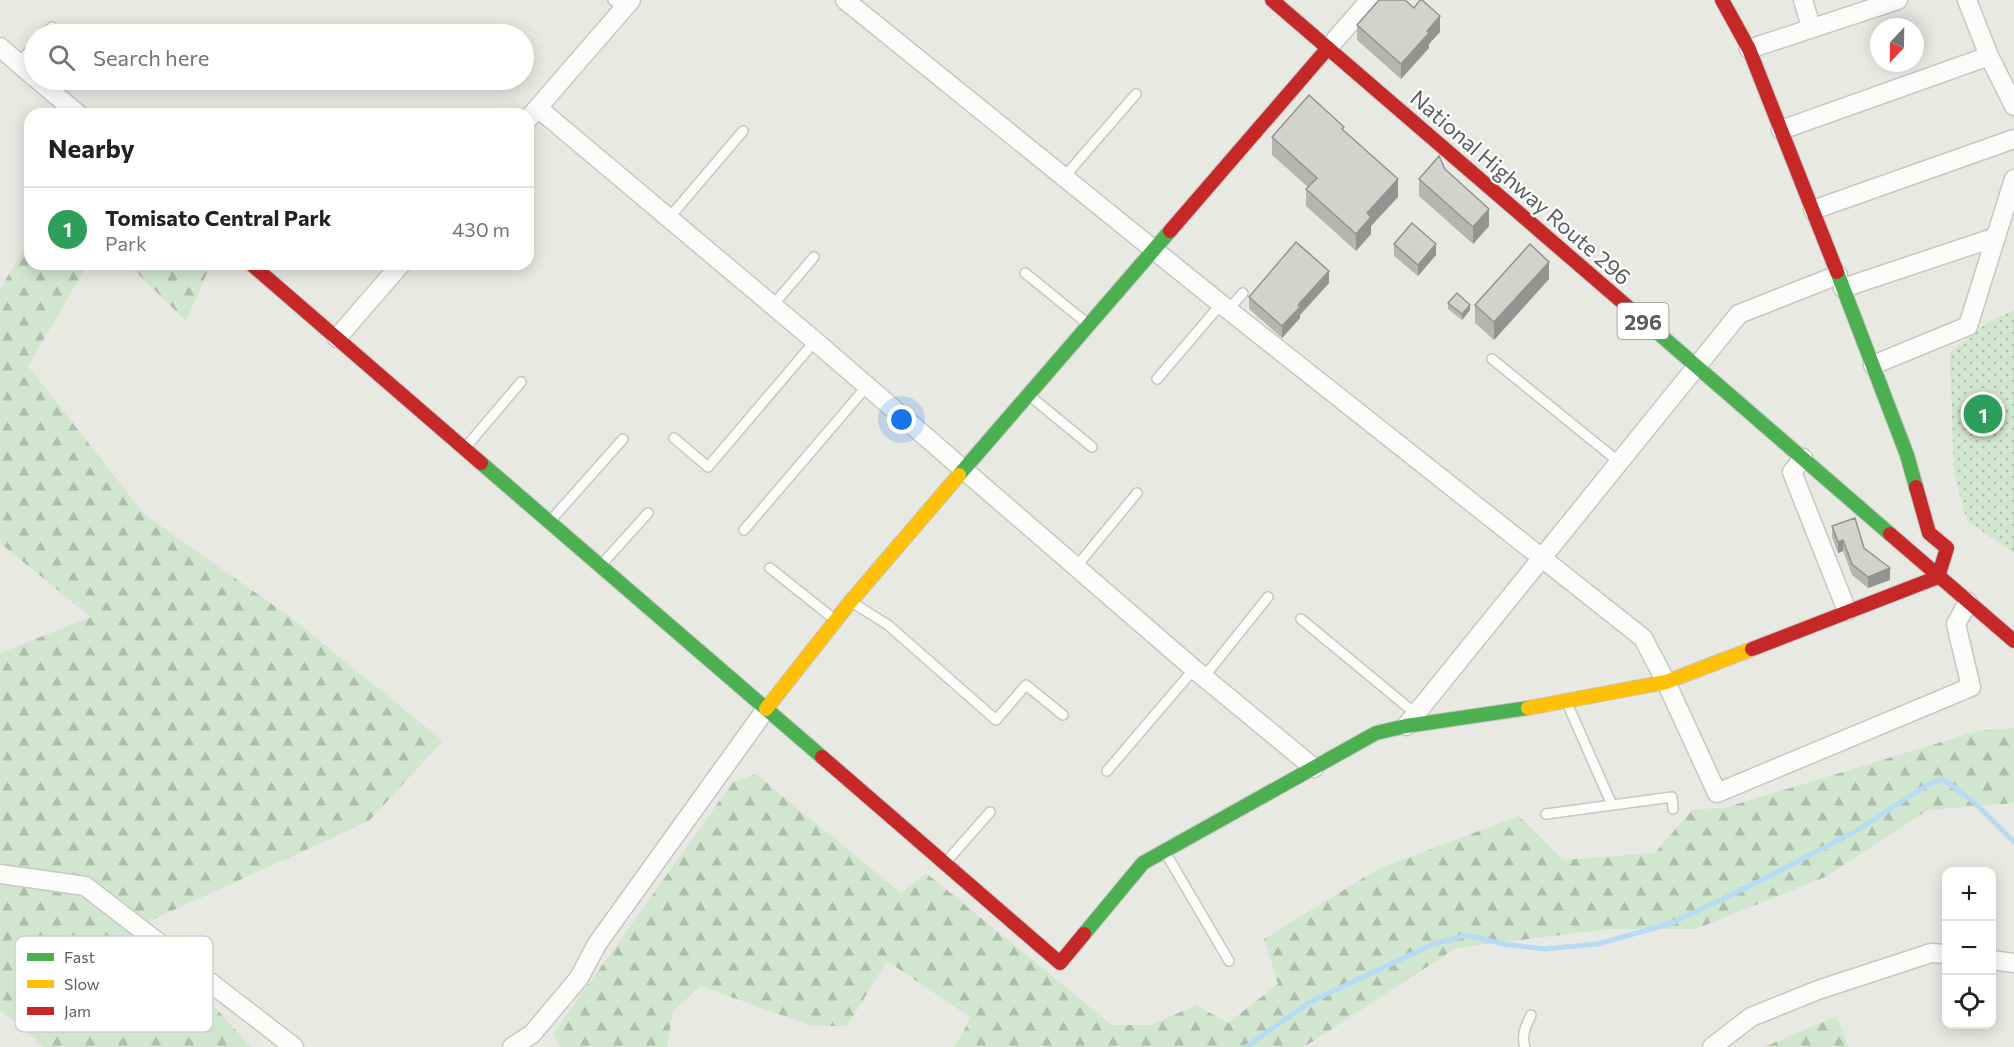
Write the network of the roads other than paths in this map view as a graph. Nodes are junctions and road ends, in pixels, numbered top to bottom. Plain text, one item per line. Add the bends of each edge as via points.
1 (845, 0) edge
2 (1272, 0) edge
3 (1370, 0) edge
4 (1722, 0) edge
5 (1803, 0) edge
6 (1967, 0) edge
7 (1891, 1) edge
8 (622, 3) edge
9 (1811, 27) junction
10 (0, 47) edge
11 (1328, 48) junction
12 (1749, 49) junction
13 (1989, 56) junction
14 (24, 57) edge
15 (18, 63) junction
16 (24, 68) edge
17 (50, 90) edge
18 (1136, 94) dead end
19 (2014, 106) edge
20 (71, 108) edge
21 (534, 113) edge
22 (534, 115) edge
23 (1781, 130) junction
24 (743, 131) dead end
25 (2014, 139) edge
26 (1065, 176) junction
27 (2014, 179) edge
28 (1812, 210) junction
29 (669, 218) junction
30 (1996, 237) junction
31 (1153, 250) junction
32 (814, 257) dead end
33 (258, 270) edge
34 (396, 270) edge
35 (1025, 273) dead end
36 (1841, 282) junction
37 (1243, 293) dead end
38 (773, 305) junction
39 (1225, 307) junction
40 (1089, 325) junction
41 (337, 338) junction
42 (815, 341) junction
43 (1492, 359) dead end
44 (1873, 365) junction
45 (1697, 368) junction
46 (1157, 379) dead end
47 (521, 382) dead end
48 (867, 386) junction
49 (1028, 395) junction
50 (674, 438) dead end
51 (623, 439) dead end
52 (1092, 447) dead end
53 (465, 448) junction
54 (1803, 458) junction
55 (1619, 462) junction
56 (963, 471) junction
57 (1137, 493) dead end
58 (648, 513) dead end
59 (550, 522) junction
60 (744, 530) dead end
61 (1542, 558) junction
62 (600, 566) junction
63 (1076, 567) junction
64 (770, 568) dead end
65 (1938, 577) junction
66 (1268, 597) dead end
67 (852, 601) junction
68 (1968, 602) junction
69 (1847, 611) junction
70 (1301, 619) dead end
71 (836, 621) junction
72 (2014, 641) edge
73 (1199, 673) junction
74 (1666, 682) junction
75 (1566, 702) junction
76 (766, 709) junction
77 (1063, 715) dead end
78 (1411, 720) junction
79 (1314, 768) junction
80 (1107, 771) dead end
81 (1612, 805) junction
82 (1673, 809) dead end
83 (990, 812) dead end
84 (1546, 814) dead end
85 (1164, 850) junction
86 (945, 864) junction
87 (0, 874) edge
88 (151, 936) edge
89 (1942, 954) edge
90 (1228, 961) dead end
91 (1996, 961) edge
92 (2014, 963) edge
93 (213, 984) edge
94 (1531, 1015) dead end
95 (294, 1047) edge
96 (512, 1047) edge
97 (1525, 1047) edge
98 (1712, 1047) edge

1 - 26 street
2 - 11 main road, National Highway Route 296 / 296
3 - 11 street
4 - 12 main road
5 - 9 street
6 - 13 street
7 - 9 street
8 - 21 street
9 - 12 street
10 - 15 street
11 - 31 main road
11 - 45 main road, National Highway Route 296 / 296
12 - 23 main road
13 - 19 street
13 - 23 street
14 - 15 lane
15 - 16 street
17 - 20 street
18 - 26 lane
22 - 29 street
23 - 28 main road
24 - 29 lane
25 - 28 street
26 - 31 street
27 - 30 street
28 - 36 main road
29 - 38 street
30 - 36 street
30 - 44 street via 1968,326
31 - 39 street
31 - 40 main road
32 - 38 lane
33 - 41 main road
34 - 41 street
35 - 40 lane
36 - 44 main road
36 - 45 street via 1739,314
37 - 39 lane
38 - 42 street
39 - 46 lane
39 - 61 street
40 - 49 main road
41 - 53 main road
42 - 48 street
42 - 50 lane via 708,467
43 - 55 lane
44 - 65 main road via 1907,455 1929,533 1947,548
45 - 54 main road, National Highway Route 296 / 296
45 - 55 street
47 - 53 lane
48 - 56 street
48 - 60 lane
49 - 52 lane
49 - 56 main road
51 - 59 lane
53 - 59 main road
54 - 65 main road, National Highway Route 296 / 296
54 - 69 street via 1792,472
55 - 61 street
56 - 63 street
56 - 67 main road
57 - 63 lane
58 - 62 lane
59 - 62 main road
61 - 74 street via 1643,638
61 - 78 street
62 - 76 main road
63 - 73 street
64 - 71 lane
65 - 68 main road, National Highway Route 296 / 296
65 - 69 main road
66 - 73 lane
67 - 71 main road
67 - 77 lane via 888,625 996,720 1026,685
68 - 72 main road, National Highway Route 296 / 296
68 - 74 street via 1956,624 1971,687 1717,792
69 - 74 main road
70 - 78 lane
71 - 76 main road
73 - 79 street
73 - 80 lane
74 - 75 main road
75 - 78 main road
75 - 81 lane
76 - 86 main road
76 - 96 street via 597,944 579,978 532,1034
78 - 79 main road via 1376,733
79 - 85 main road
81 - 82 lane via 1672,797
81 - 84 lane
83 - 86 lane
85 - 86 main road via 1143,863 1059,963
85 - 90 lane
87 - 88 street via 86,886
89 - 98 street via 1931,953 1818,990 1751,1017
91 - 92 street
93 - 95 street
94 - 97 lane via 1525,1028

